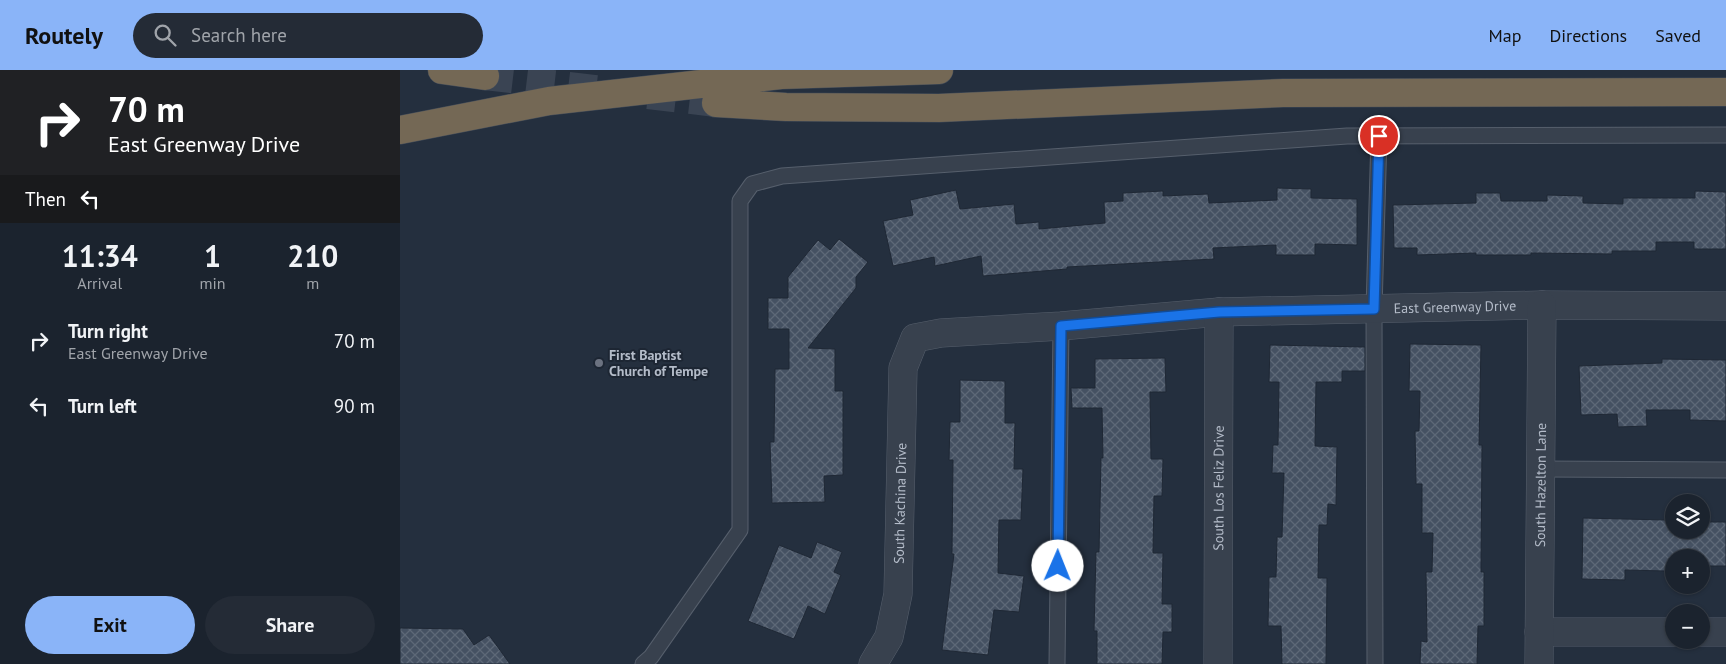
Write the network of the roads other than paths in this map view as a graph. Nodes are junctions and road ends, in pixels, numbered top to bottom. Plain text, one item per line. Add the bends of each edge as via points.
1 (442, 70) edge
2 (939, 70) edge
3 (485, 76) tunnel mouth
4 (1726, 92) edge
5 (716, 103) tunnel mouth
6 (400, 130) edge
7 (1726, 135) edge
8 (1379, 136) junction
9 (1542, 305) junction
10 (1726, 306) edge
11 (1374, 309) junction
12 (1219, 312) junction
13 (1061, 326) junction
14 (915, 338) joint
15 (1542, 469) junction
16 (1726, 470) edge
17 (1539, 632) junction
18 (1665, 632) edge
19 (1710, 632) edge
20 (1726, 632) edge
21 (643, 664) edge
22 (874, 664) edge
23 (1057, 664) edge
24 (1218, 664) edge
25 (1375, 664) edge
26 (1539, 664) edge

1 - 3 highway
2 - 6 highway via 781,75 549,101
4 - 5 highway via 1283,93 939,108
7 - 8 lane
8 - 11 lane
8 - 21 lane via 782,176 752,184 740,201 740,530
9 - 10 street, East Greenway Drive
9 - 11 street, East Greenway Drive
9 - 15 street, South Hazelton Lane
11 - 12 street, East Greenway Drive
11 - 25 lane
12 - 13 street, East Greenway Drive
12 - 24 street, South Los Feliz Drive
13 - 14 street, East Greenway Drive via 940,333
13 - 23 lane
14 - 22 street, South Kachina Drive via 903,368 898,594 889,636
15 - 16 lane
15 - 17 street, South Hazelton Lane
17 - 18 street
17 - 26 street, South Hazelton Lane
19 - 20 street

